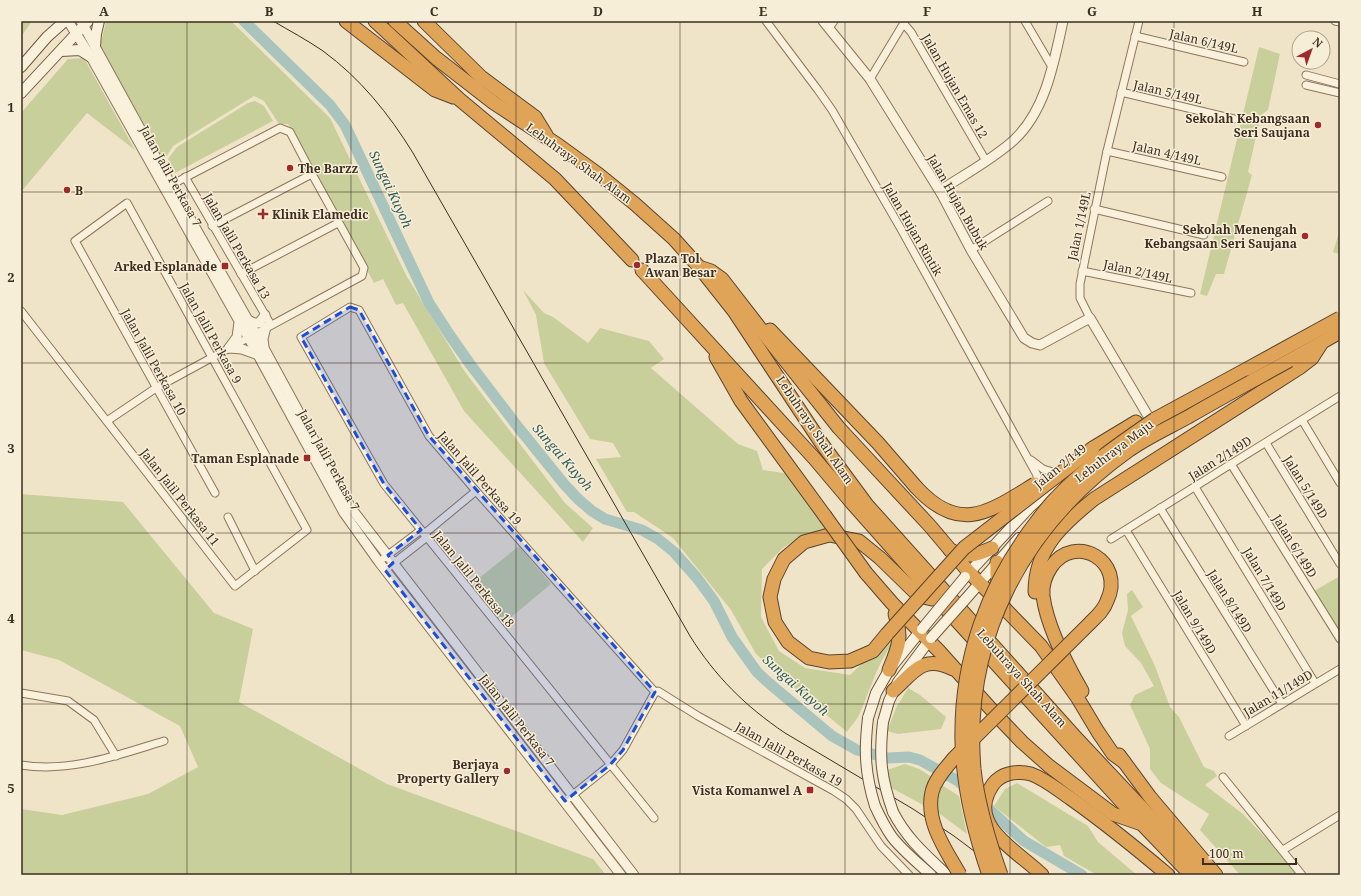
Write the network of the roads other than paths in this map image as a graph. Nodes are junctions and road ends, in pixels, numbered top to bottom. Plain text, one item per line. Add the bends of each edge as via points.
1 (57, 21) edge
2 (65, 21) edge
3 (68, 21) edge
4 (99, 21) edge
5 (346, 21) edge
6 (375, 21) edge
7 (395, 21) edge
8 (424, 21) edge
9 (766, 21) edge
10 (1025, 21) edge
11 (1063, 21) edge
12 (1139, 21) edge
13 (1335, 21) edge
14 (84, 22) edge
15 (905, 22) edge
16 (1340, 22) edge
17 (829, 23) edge
18 (76, 34) junction
19 (1135, 36) junction
20 (47, 37) junction
21 (95, 46) junction
22 (61, 51) junction
23 (91, 58) junction
24 (1244, 62) dead end
25 (21, 67) edge
26 (1052, 67) junction
27 (1306, 76) dead end
28 (870, 79) junction
29 (1340, 84) edge
30 (1306, 85) dead end
31 (21, 92) edge
32 (1121, 92) junction
33 (1340, 93) edge
34 (459, 99) junction
35 (1234, 118) dead end
36 (548, 138) junction
37 (1107, 151) junction
38 (986, 161) junction
39 (312, 174) junction
40 (185, 177) junction
41 (1222, 177) dead end
42 (171, 185) junction
43 (941, 193) junction
44 (1048, 201) dead end
45 (1094, 210) junction
46 (338, 223) junction
47 (212, 226) junction
48 (1204, 234) dead end
49 (75, 241) joint
50 (971, 250) junction
51 (632, 260) dead end
52 (700, 268) junction
53 (642, 270) dead end
54 (1082, 271) junction
55 (241, 274) junction
56 (1191, 293) dead end
57 (21, 311) edge
58 (265, 315) junction
59 (1337, 317) edge
60 (1090, 318) junction
61 (243, 320) junction
62 (754, 321) junction
63 (269, 326) junction
64 (702, 334) junction
65 (1340, 334) edge
66 (252, 335) junction
67 (301, 337) joint
68 (1322, 343) junction
69 (229, 348) junction
70 (261, 353) junction
71 (212, 357) junction
72 (156, 388) junction
73 (1339, 398) edge
74 (1153, 420) junction
75 (1302, 420) junction
76 (107, 421) junction
77 (1266, 443) junction
78 (1093, 448) junction
79 (1028, 457) junction
80 (1231, 464) junction
81 (1068, 475) junction
82 (1340, 483) edge
83 (1195, 486) junction
84 (476, 491) junction
85 (215, 493) dead end
86 (1030, 508) junction
87 (1160, 508) junction
88 (228, 517) dead end
89 (1126, 530) junction
90 (424, 534) junction
91 (1111, 539) dead end
92 (992, 548) junction
93 (948, 549) junction
94 (388, 555) junction
95 (379, 562) junction
96 (997, 562) junction
97 (393, 563) junction
98 (1340, 564) edge
99 (385, 570) junction
100 (255, 571) junction
101 (968, 575) junction
102 (978, 585) junction
103 (938, 600) junction
104 (892, 603) junction
105 (1010, 615) junction
106 (925, 635) junction
107 (1056, 636) junction
108 (1340, 639) edge
109 (1340, 669) edge
110 (889, 670) junction
111 (957, 671) junction
112 (1316, 683) junction
113 (893, 691) junction
114 (21, 693) edge
115 (654, 693) junction
116 (1282, 704) junction
117 (1246, 726) junction
118 (1229, 736) dead end
119 (164, 741) dead end
120 (116, 756) junction
121 (1124, 762) junction
122 (21, 765) edge
123 (610, 765) junction
124 (1223, 777) dead end
125 (573, 795) junction
126 (565, 801) junction
127 (1340, 815) edge
128 (654, 818) dead end
129 (1141, 823) junction
130 (1283, 850) junction
131 (621, 875) edge
132 (634, 875) edge
133 (910, 875) edge
134 (931, 875) edge
135 (947, 875) edge
136 (960, 875) edge
137 (988, 875) edge
138 (1001, 875) edge
139 (1042, 875) edge
140 (1168, 875) edge
141 (1191, 875) edge
142 (1205, 875) edge
143 (1216, 875) edge
144 (1302, 875) edge

1 - 20 main road
2 - 20 main road
3 - 18 street, Jalan Jalil Perkasa 7
4 - 21 main road
5 - 34 highway via 435,90
6 - 34 highway, Lebuhraya Shah Alam
7 - 36 highway, Lebuhraya Shah Alam via 436,58 494,104
8 - 36 highway via 481,77 535,117
9 - 79 street, Jalan Hujan Rintik via 832,110
10 - 26 street
11 - 26 street
12 - 19 street, Jalan 1/149L
13 - 16 street
14 - 18 main road
14 - 21 street, Jalan Jalil Perkasa 7
15 - 28 street
15 - 38 street, Jalan Hujan Emas 12
17 - 28 street, Jalan Hujan Bubuk
18 - 22 main road
18 - 23 street, Jalan Jalil Perkasa 7
19 - 24 street, Jalan 6/149L
19 - 32 street, Jalan 1/149L
20 - 25 main road
21 - 42 street, Jalan Jalil Perkasa 7
22 - 23 main road via 80,50
22 - 31 main road
23 - 61 street, Jalan Jalil Perkasa 7
26 - 38 street via 1038,105 1026,126 1015,139
27 - 29 street
28 - 43 street, Jalan Hujan Bubuk
30 - 33 street
32 - 35 street, Jalan 5/149L
32 - 37 street, Jalan 1/149L
34 - 51 highway, Lebuhraya Shah Alam via 554,179
36 - 52 highway, Lebuhraya Shah Alam via 635,204
37 - 41 street, Jalan 4/149L
37 - 45 street, Jalan 1/149L
38 - 43 street via 944,188
39 - 40 street via 290,132 280,128
39 - 46 street
39 - 47 street
40 - 42 street
40 - 47 street, Jalan Jalil Perkasa 13
42 - 61 street, Jalan Jalil Perkasa 7
43 - 50 street, Jalan Hujan Bubuk
44 - 50 street
45 - 48 street
45 - 54 street, Jalan 1/149L
46 - 55 street
46 - 63 street via 364,268 362,276
47 - 55 street, Jalan Jalil Perkasa 13
49 - 71 street, Jalan Jalil Perkasa 9 via 127,203
49 - 72 street, Jalan Jalil Perkasa 10
50 - 60 street, Jalan Hujan Bubuk via 1024,338 1032,343 1040,345
52 - 62 highway via 711,271 722,279
52 - 142 highway, Lebuhraya Shah Alam via 738,318 822,444 867,505 1078,740
53 - 64 highway, Lebuhraya Shah Alam
54 - 56 street, Jalan 2/149L
54 - 60 street, Jalan 1/149L via 1080,298
55 - 58 street, Jalan Jalil Perkasa 13
57 - 76 street, Jalan Jalil Perkasa 11
58 - 61 street via 259,324
58 - 63 street, Jalan Jalil Perkasa 13
59 - 65 street
59 - 74 highway, Lebuhraya Maju, bridge
60 - 74 street, Jalan 1/149L
61 - 66 street, Jalan Jalil Perkasa 7
61 - 69 street via 237,337
62 - 78 highway, bridge via 766,327 778,338 916,486 937,506 953,514 970,515 988,511
62 - 93 highway via 839,428 930,526
63 - 66 street
63 - 70 street
64 - 103 highway, Lebuhraya Shah Alam
64 - 104 highway, bridge via 741,401 866,573
65 - 68 highway, Lebuhraya Maju, bridge
65 - 96 main road, Jalan 2/149 via 1112,460 1043,513
66 - 69 street
66 - 70 street, Jalan Jalil Perkasa 7
67 - 84 street, Jalan Jalil Perkasa 19 via 350,307 359,310 429,436
67 - 90 street, Jalan Jalil Perkasa 18 via 384,484
68 - 107 highway, bridge via 1312,358 1299,368 1094,499 1059,530 1041,557 1035,580 1035,592 1043,619
68 - 138 highway, Lebuhraya Maju, bridge via 1128,450 1090,481 1058,513 1026,556 997,611 985,646 976,689 973,728 974,770 981,810
69 - 70 street
69 - 71 street
70 - 94 street, Jalan Jalil Perkasa 7 via 351,508
70 - 95 street, Jalan Jalil Perkasa 7 via 344,514
71 - 72 street
71 - 100 street, Jalan Jalil Perkasa 9 via 307,530
72 - 76 street
72 - 85 street, Jalan Jalil Perkasa 10
73 - 75 street, Jalan 2/149D
74 - 78 highway via 1136,422
74 - 81 main road, Jalan 2/149 via 1085,460
74 - 137 highway, Lebuhraya Maju, bridge via 1083,472 1055,498 1016,550 989,600 969,664 962,713 964,772 970,810
75 - 77 street, Jalan 2/149D
75 - 82 street
76 - 100 street, Jalan Jalil Perkasa 11 via 236,586
77 - 80 street, Jalan 2/149D
77 - 98 street, Jalan 5/149D
78 - 103 highway, bridge via 964,548 887,634 873,650 850,661 829,662 810,658 788,642 776,622 770,597 774,579 784,559 804,542 829,535 859,541 919,596
79 - 81 street, Jalan Hujan Rintik via 1043,470
79 - 86 street, Jalan Hujan Rintik via 1037,475 1036,495
80 - 83 street, Jalan 2/149D
80 - 108 street, Jalan 6/149D
81 - 86 main road, Jalan 2/149
83 - 87 street, Jalan 2/149D
83 - 112 street, Jalan 7/149D
84 - 90 street
84 - 115 street, Jalan Jalil Perkasa 19
86 - 92 main road, Jalan 2/149
87 - 89 street, Jalan 2/149D
87 - 116 street, Jalan 8/149D
88 - 100 street
89 - 91 street, Jalan 2/149D
89 - 117 street, Jalan 9/149D
90 - 94 street
90 - 97 street
90 - 123 street, Jalan Jalil Perkasa 18
92 - 93 highway via 974,556 958,554
92 - 101 main road, Jalan 2/149
93 - 101 highway
94 - 95 street
94 - 97 street, Jalan Jalil Perkasa 7
95 - 99 street, Jalan Jalil Perkasa 7
96 - 102 main road, Jalan 2/149
96 - 105 highway via 998,585
97 - 99 street
97 - 125 street, Jalan Jalil Perkasa 7
99 - 126 street, Jalan Jalil Perkasa 7
101 - 102 highway
101 - 106 main road, Jalan 2/149, bridge
102 - 105 highway
102 - 106 main road, Jalan 2/149, bridge
103 - 129 highway, Lebuhraya Shah Alam
104 - 106 highway
104 - 110 highway via 900,637
105 - 121 highway via 1041,646 1113,754
106 - 110 main road, Jalan 2/149
106 - 111 highway
106 - 113 main road, Jalan 2/149
107 - 121 highway via 1074,677
107 - 136 highway, bridge via 1043,595 1045,578 1052,565 1062,556 1076,552 1091,554 1102,560 1109,571 1112,585 1108,601 1099,614 954,758 932,791 930,807 933,819 940,840
109 - 112 street, Jalan 11/149D
110 - 134 main road, Jalan 2/149, bridge via 876,693 868,718 865,740 870,790 875,806 892,837
111 - 113 highway via 936,662 927,663
111 - 129 highway via 1022,742 1050,766 1113,814
112 - 116 street, Jalan 11/149D
113 - 135 main road, Jalan 2/149, bridge via 883,722 883,781 901,828
114 - 120 street via 68,701 94,720
115 - 123 street via 623,750
115 - 133 street, Jalan Jalil Perkasa 19 via 660,692 840,795 856,809 881,846
116 - 117 street, Jalan 11/149D
117 - 118 street, Jalan 11/149D
119 - 120 street
120 - 122 street via 76,766 37,768
121 - 143 highway
123 - 125 street
123 - 128 street, Jalan Jalil Perkasa 18
124 - 130 street
125 - 126 street
125 - 132 street, Jalan Jalil Perkasa 7
126 - 131 street, Jalan Jalil Perkasa 7
127 - 130 street
129 - 141 highway, Lebuhraya Shah Alam
130 - 144 street
139 - 140 highway via 1000,839 990,827 986,816 986,798 996,781 1005,775 1019,772 1031,774 1048,783 1101,820

